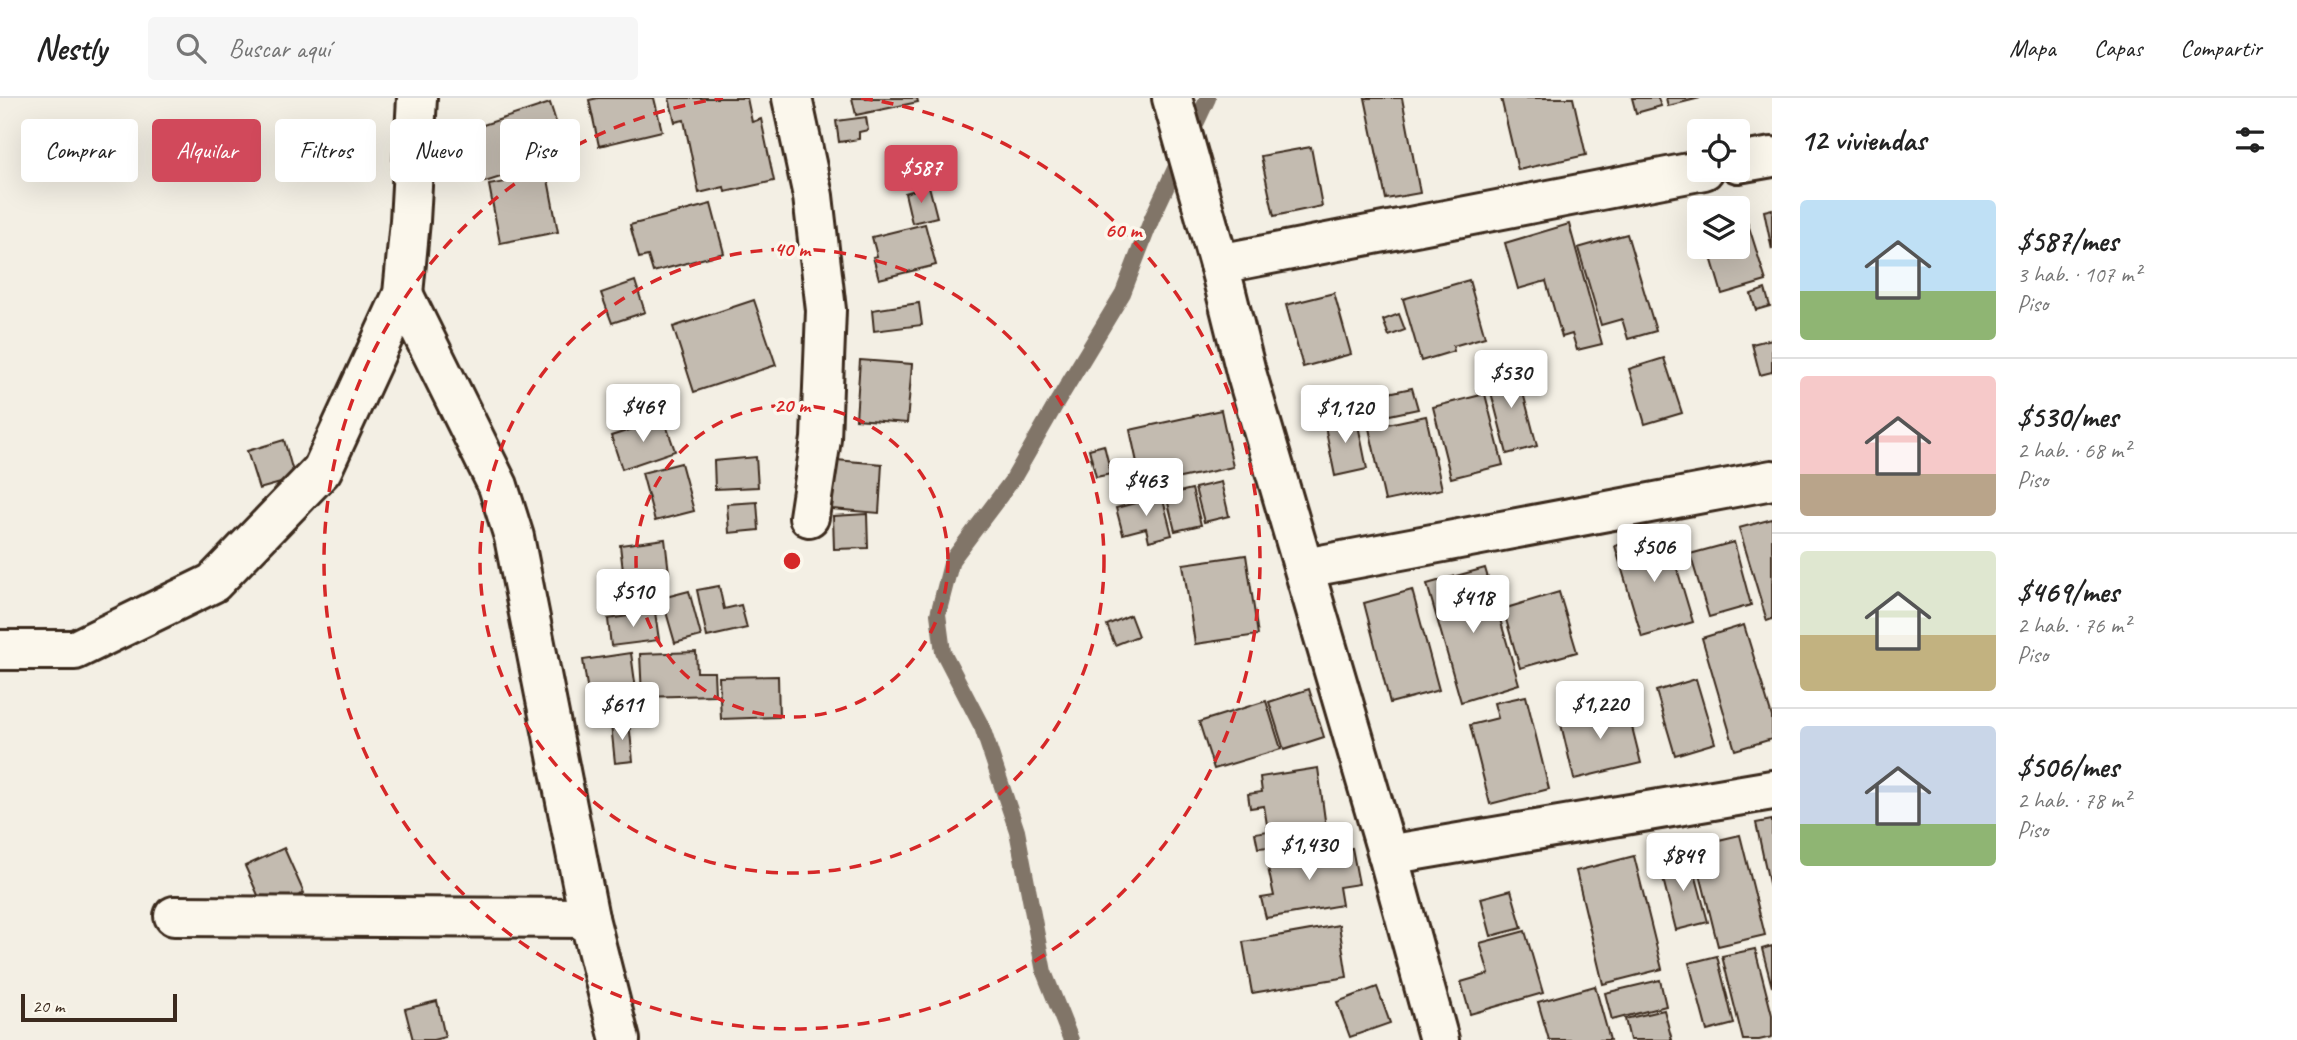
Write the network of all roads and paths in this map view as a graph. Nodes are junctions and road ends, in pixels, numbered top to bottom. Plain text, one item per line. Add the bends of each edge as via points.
1 (417, 98) edge
2 (792, 98) edge
3 (1172, 98) edge
4 (1772, 157) edge
5 (1750, 161) edge
6 (1687, 173) edge
7 (1219, 264) junction
8 (403, 294) junction
9 (1772, 480) edge
10 (809, 517) dead end
11 (1305, 568) junction
12 (0, 650) edge
13 (1772, 790) edge
14 (1388, 855) junction
15 (174, 916) dead end
16 (589, 918) junction
17 (620, 1040) edge
18 (1439, 1040) edge

1 - 8 street
2 - 10 street via 813,196 827,310 821,439
3 - 7 street
4 - 5 street
6 - 7 street
7 - 11 street
8 - 12 street via 322,470 213,583 75,650
8 - 16 street via 498,486 514,537
9 - 11 street
11 - 14 street
13 - 14 street
14 - 18 street
15 - 16 street
16 - 17 street

